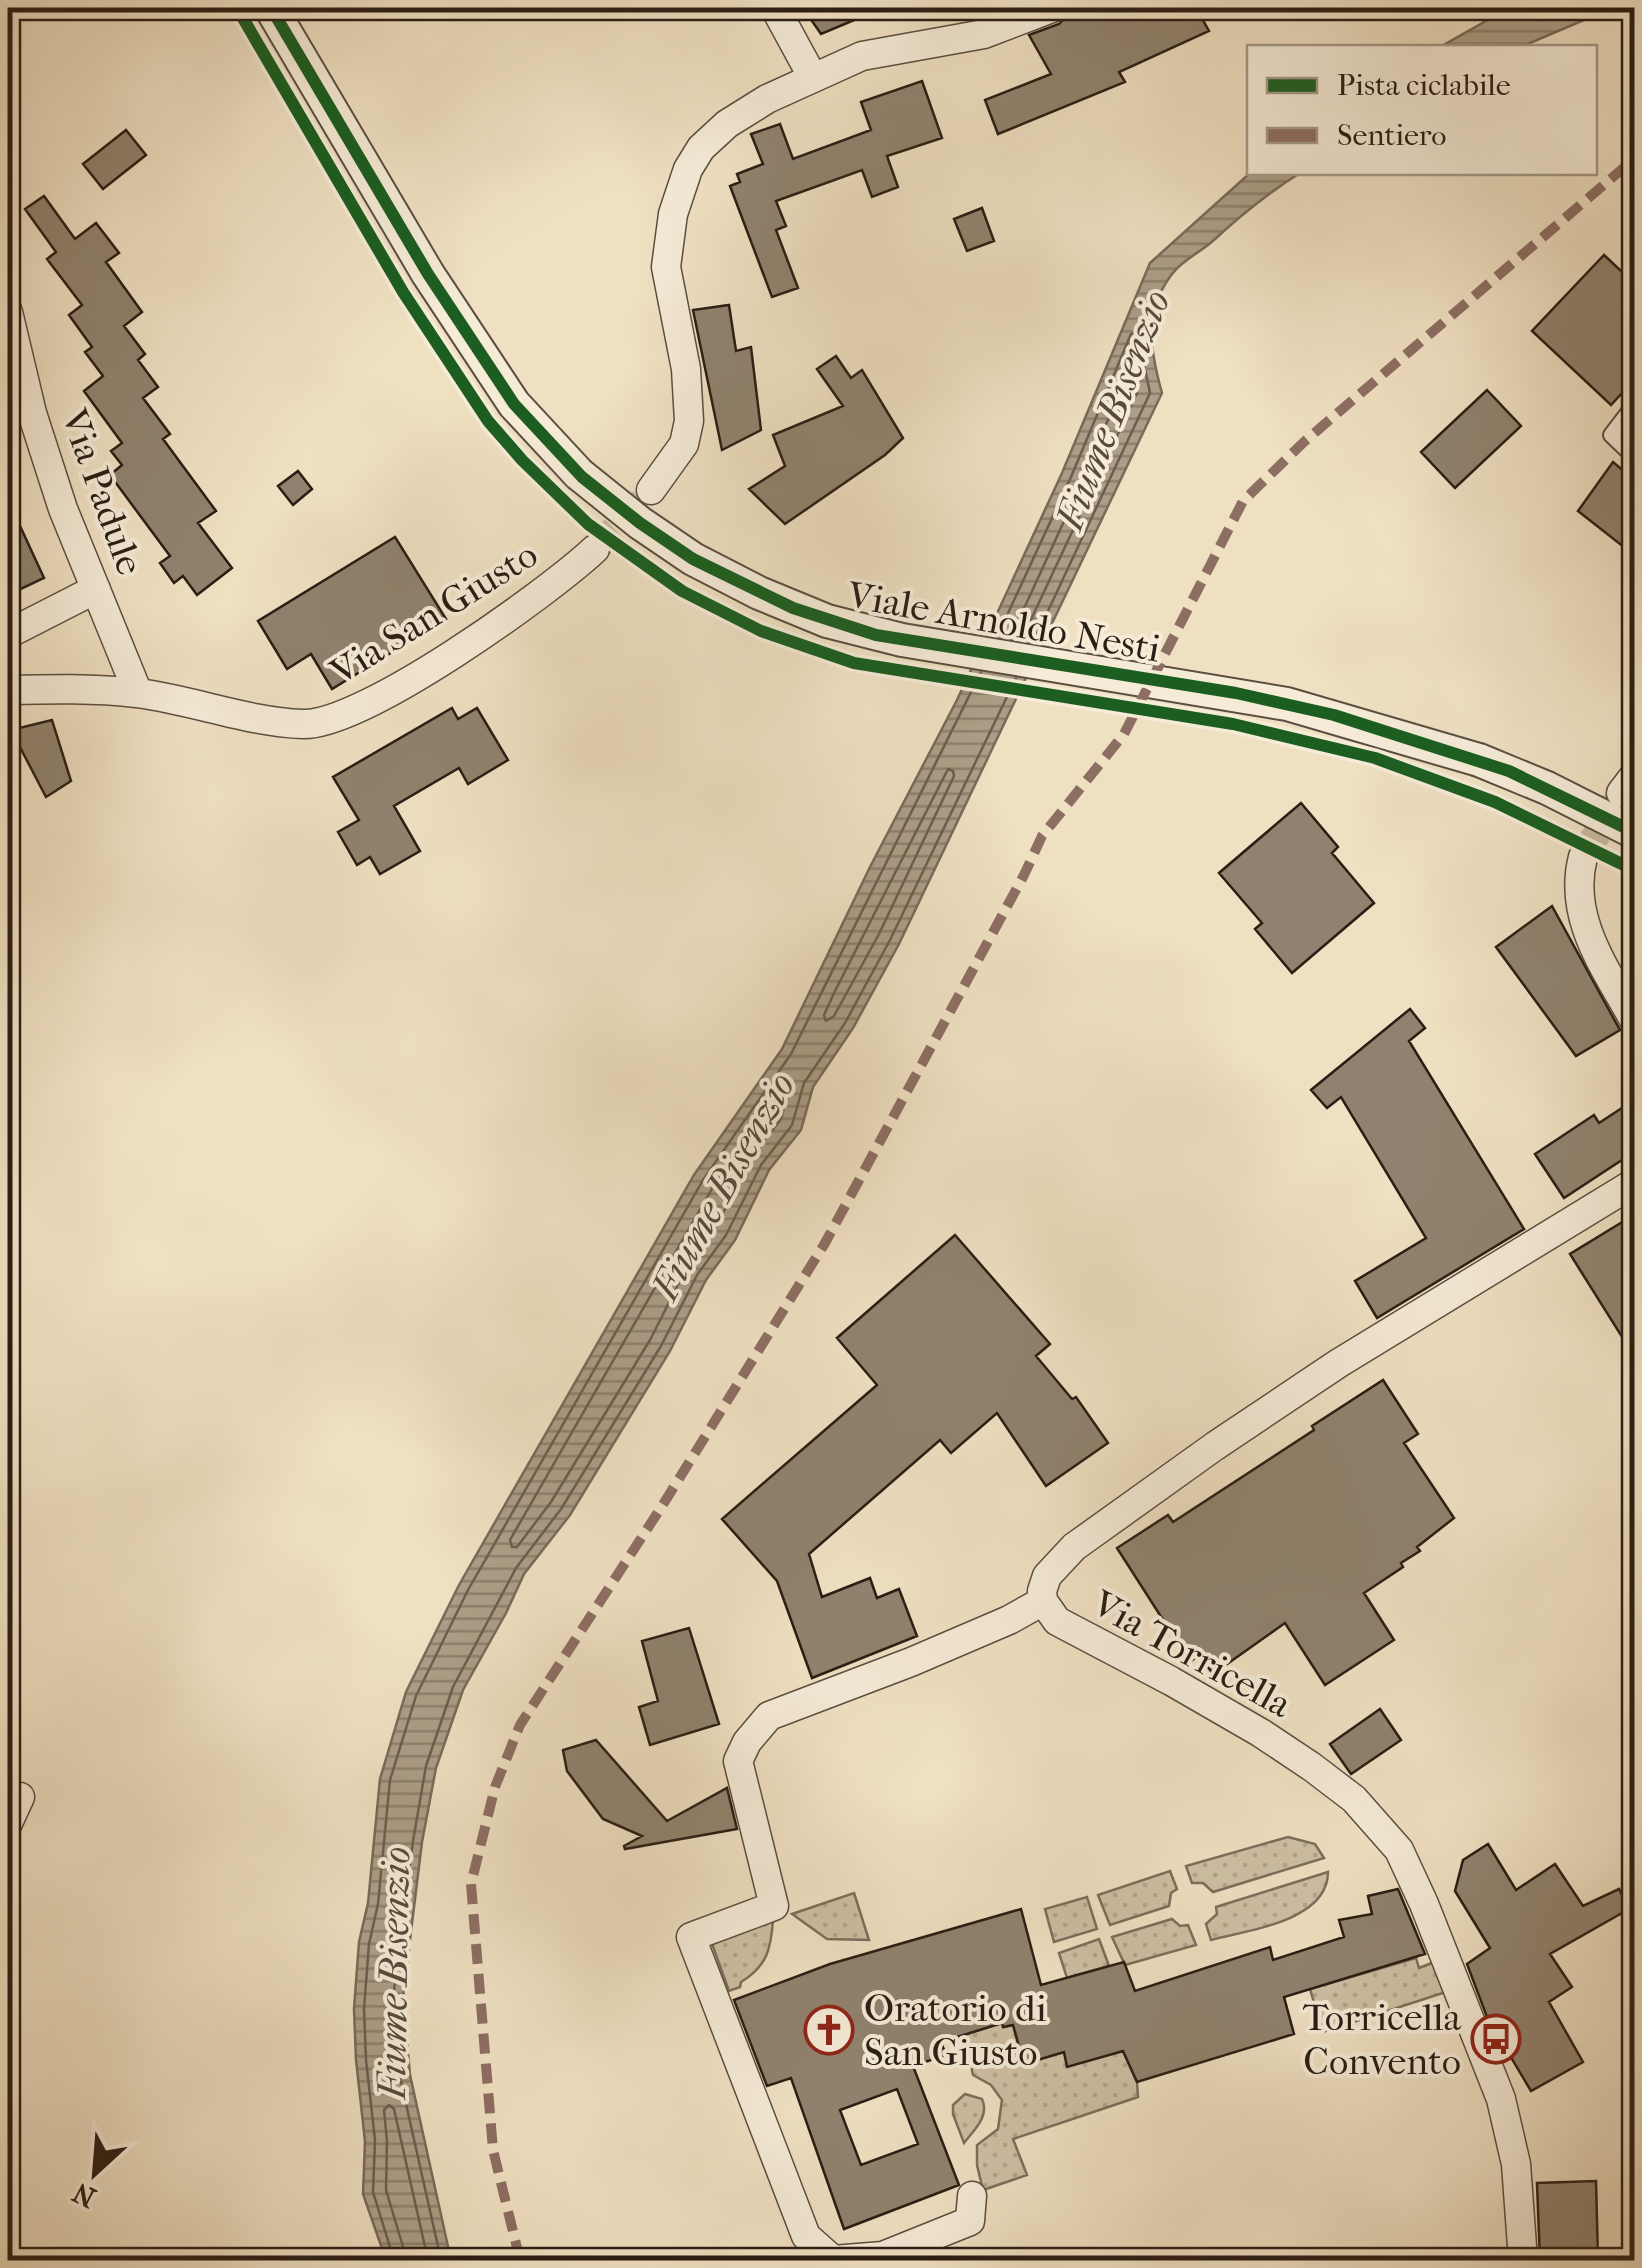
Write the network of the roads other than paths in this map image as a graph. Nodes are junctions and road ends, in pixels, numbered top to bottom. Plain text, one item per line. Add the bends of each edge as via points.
1 (270, 8) edge
2 (774, 8) edge
3 (1052, 8) edge
4 (812, 76) junction
5 (8, 312) edge
6 (1634, 405) edge
7 (1634, 457) edge
8 (652, 490) tunnel mouth
9 (595, 549) tunnel mouth
10 (96, 588) junction
11 (8, 634) edge
12 (8, 690) edge
13 (138, 693) junction
14 (1634, 832) edge
15 (1584, 857) tunnel mouth
16 (1634, 1020) edge
17 (1634, 1183) edge
18 (1043, 1601) junction
19 (20, 1797) dead end
20 (8, 1823) edge
21 (972, 2196) dead end
22 (1523, 2260) edge

1 - 14 street, Viale Arnoldo Nesti, bridge via 514,404 579,474 693,559 827,621 902,640 1287,704 1479,760
2 - 4 street
3 - 4 street via 984,34 862,56
4 - 8 street via 727,124 688,169 666,267 689,420 684,444
5 - 10 street, Via Padule via 42,445
6 - 7 lane via 1611,436
9 - 13 street, Via San Giusto via 437,664 350,713 306,724
10 - 11 street
10 - 13 street, Via Padule
12 - 13 street, Via San Giusto
15 - 16 street via 1577,879 1584,924
17 - 18 street, Via Torricella via 1215,1446 1074,1548 1047,1576
18 - 21 street via 911,1662 769,1716 738,1762 774,1906 691,1936 806,2236 833,2260 882,2256 970,2221
18 - 22 street, Via Torricella via 1057,1621 1312,1767 1354,1799 1398,1850 1500,2098 1516,2164
19 - 20 street

